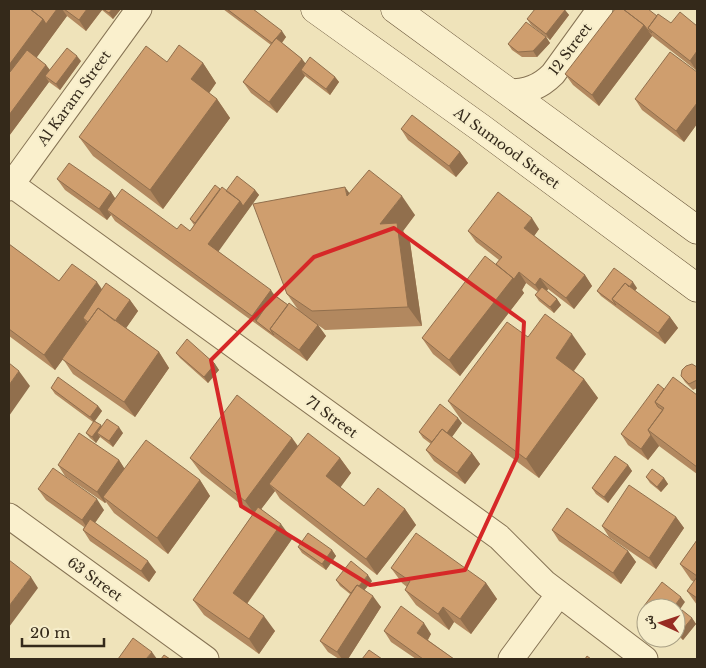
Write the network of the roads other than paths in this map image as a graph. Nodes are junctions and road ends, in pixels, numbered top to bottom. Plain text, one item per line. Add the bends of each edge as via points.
1 (139, 9) edge
2 (315, 9) edge
3 (394, 9) edge
4 (600, 9) edge
5 (508, 92) junction
6 (10, 186) edge
7 (697, 230) edge
8 (697, 288) edge
9 (9, 516) edge
10 (559, 594) junction
11 (206, 659) edge
12 (511, 659) edge
13 (645, 659) edge

1 - 6 street, Al Karam Street
2 - 8 street, Al Sumood Street
3 - 5 street
4 - 5 street, 12 Street via 554,74 527,90
5 - 7 street
6 - 10 street, 71 Street via 499,537
9 - 11 street, 63 Street
10 - 12 street
10 - 13 street, 71 Street

